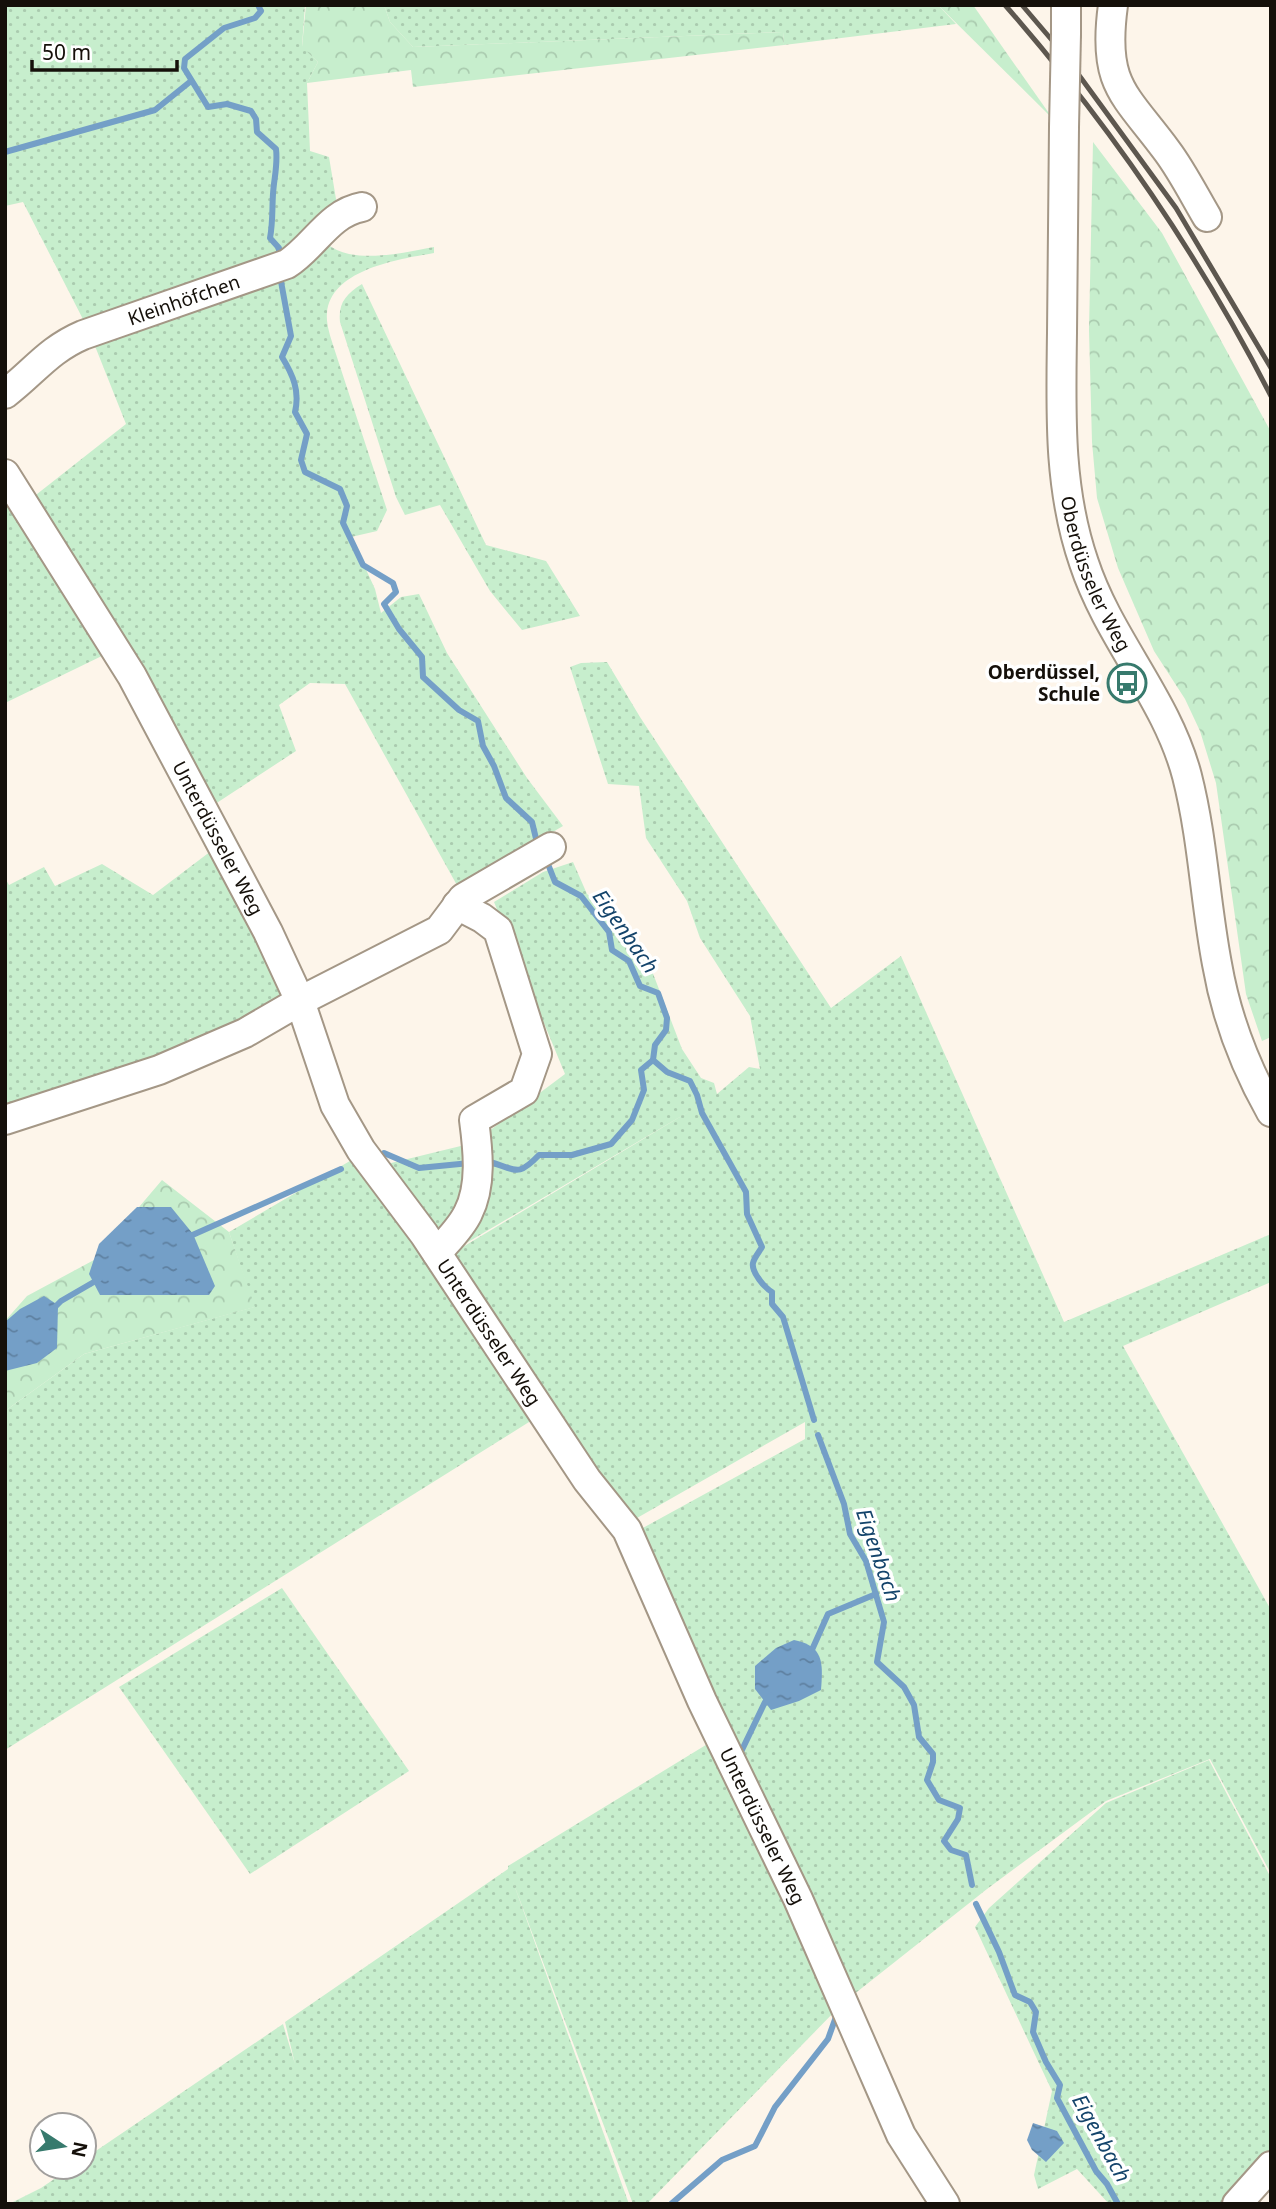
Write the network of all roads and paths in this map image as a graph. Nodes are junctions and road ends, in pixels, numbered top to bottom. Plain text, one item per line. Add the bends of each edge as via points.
1 (1066, 5) edge
2 (1113, 5) edge
3 (362, 207) dead end
4 (1206, 217) dead end
5 (5, 394) edge
6 (5, 474) edge
7 (543, 852) dead end
8 (457, 905) junction
9 (300, 1001) junction
10 (1271, 1112) edge
11 (5, 1120) edge
12 (437, 1253) junction
13 (1271, 2166) edge
14 (945, 2204) edge
15 (1237, 2204) edge

1 - 10 street, Oberdüsseler Weg, bridge via 1062,444 1067,498 1084,564 1101,606 1167,721 1180,754 1200,841 1220,980 1239,1042
2 - 4 street via 1109,35 1115,75 1127,101 1168,152
3 - 5 street, Kleinhöfchen via 342,213 287,264 63,344
6 - 9 street, Unterdüsseler Weg via 132,676
7 - 8 street
8 - 9 street via 439,930
8 - 12 street via 498,930 537,1054 524,1091 474,1121 476,1193 467,1215
9 - 11 street via 246,1033 159,1070
9 - 12 street, Unterdüsseler Weg via 335,1105 361,1150
12 - 14 street, Unterdüsseler Weg via 587,1480 627,1530 798,1899 901,2135
13 - 15 street

